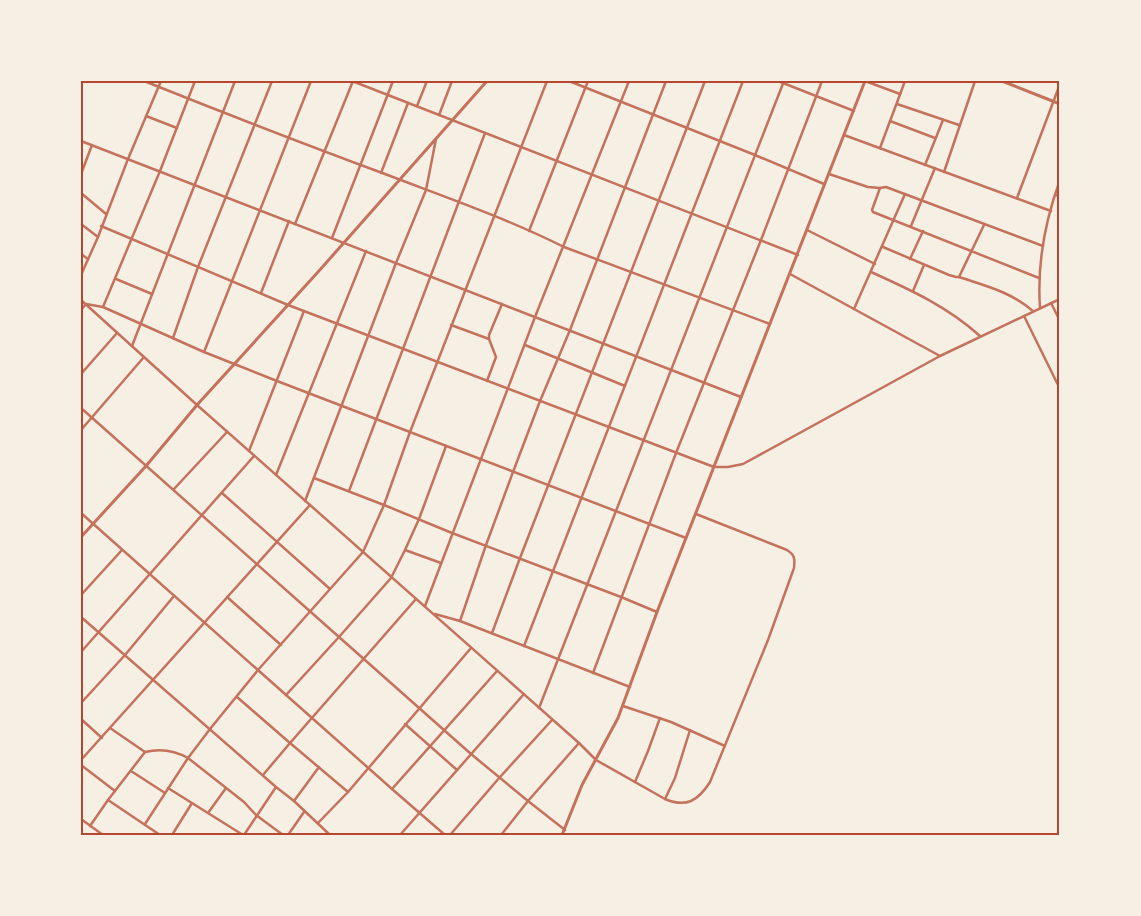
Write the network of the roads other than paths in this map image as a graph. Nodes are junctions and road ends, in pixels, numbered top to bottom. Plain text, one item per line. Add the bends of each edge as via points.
1 (144, 81) edge
2 (161, 81) edge
3 (195, 81) edge
4 (235, 81) edge
5 (272, 81) edge
6 (312, 81) edge
7 (353, 81) edge
8 (393, 81) edge
9 (427, 81) edge
10 (452, 81) edge
11 (487, 81) edge
12 (547, 81) edge
13 (569, 81) edge
14 (588, 81) edge
15 (629, 81) edge
16 (666, 81) edge
17 (705, 81) edge
18 (743, 81) edge
19 (778, 81) edge
20 (822, 81) edge
21 (865, 81) edge
22 (905, 81) edge
23 (975, 81) edge
24 (1002, 81) edge
25 (784, 82) edge
26 (1007, 82) edge
27 (1060, 84) edge
28 (159, 87) junction
29 (586, 88) junction
30 (900, 94) junction
31 (388, 95) junction
32 (816, 97) junction
33 (188, 98) junction
34 (1053, 101) junction
35 (621, 102) junction
36 (408, 103) junction
37 (897, 104) junction
38 (1060, 104) edge
39 (417, 106) junction
40 (854, 111) junction
41 (223, 112) junction
42 (439, 115) junction
43 (653, 115) junction
44 (146, 116) junction
45 (452, 120) junction
46 (943, 120) junction
47 (890, 121) junction
48 (255, 125) junction
49 (960, 125) junction
50 (177, 128) junction
51 (687, 129) junction
52 (485, 133) junction
53 (844, 135) junction
54 (289, 138) junction
55 (436, 138) junction
56 (935, 138) junction
57 (81, 141) edge
58 (720, 142) junction
59 (92, 145) junction
60 (521, 147) junction
61 (880, 148) junction
62 (324, 152) junction
63 (755, 155) junction
64 (128, 159) junction
65 (557, 161) junction
66 (83, 165) edge
67 (360, 165) junction
68 (925, 165) junction
69 (935, 168) junction
70 (788, 169) junction
71 (160, 171) junction
72 (944, 172) junction
73 (381, 173) junction
74 (81, 174) edge
75 (829, 174) junction
76 (593, 175) junction
77 (399, 180) junction
78 (1060, 180) edge
79 (824, 184) junction
80 (195, 185) junction
81 (625, 187) junction
82 (880, 188) junction
83 (426, 190) junction
84 (81, 193) edge
85 (905, 194) junction
86 (1055, 195) junction
87 (1060, 196) edge
88 (227, 197) junction
89 (1017, 198) junction
90 (659, 200) junction
91 (922, 200) junction
92 (458, 202) junction
93 (260, 210) junction
94 (1050, 211) junction
95 (692, 213) junction
96 (106, 214) junction
97 (494, 216) junction
98 (894, 220) junction
99 (289, 221) junction
100 (81, 224) edge
101 (295, 224) junction
102 (984, 225) junction
103 (101, 226) junction
104 (911, 226) junction
105 (727, 227) junction
106 (807, 230) junction
107 (529, 231) junction
108 (923, 231) junction
109 (98, 237) junction
110 (332, 238) junction
111 (132, 240) junction
112 (761, 240) junction
113 (344, 243) junction
114 (1042, 246) junction
115 (564, 247) junction
116 (883, 247) junction
117 (972, 250) junction
118 (366, 251) junction
119 (81, 254) edge
120 (798, 254) junction
121 (168, 255) junction
122 (88, 259) junction
123 (910, 259) junction
124 (598, 260) junction
125 (396, 263) junction
126 (875, 264) junction
127 (924, 265) junction
128 (198, 267) junction
129 (631, 272) junction
130 (871, 272) junction
131 (790, 274) junction
132 (81, 275) edge
133 (431, 276) junction
134 (959, 277) junction
135 (116, 278) junction
136 (1039, 278) junction
137 (232, 281) junction
138 (664, 285) junction
139 (465, 290) junction
140 (913, 291) junction
141 (260, 293) junction
142 (152, 294) junction
143 (699, 298) junction
144 (1060, 299) edge
145 (81, 300) edge
146 (1051, 303) junction
147 (86, 304) junction
148 (502, 304) junction
149 (288, 305) junction
150 (103, 307) junction
151 (1040, 308) junction
152 (81, 310) edge
153 (733, 310) junction
154 (854, 310) junction
155 (304, 311) junction
156 (1033, 311) junction
157 (1024, 316) junction
158 (535, 317) junction
159 (1060, 321) edge
160 (141, 323) junction
161 (337, 323) junction
162 (451, 324) junction
163 (770, 324) junction
164 (570, 330) junction
165 (118, 333) junction
166 (368, 335) junction
167 (980, 336) junction
168 (173, 338) junction
169 (489, 339) junction
170 (604, 343) junction
171 (524, 345) junction
172 (132, 346) junction
173 (404, 349) junction
174 (204, 352) junction
175 (636, 356) junction
176 (940, 356) junction
177 (144, 357) junction
178 (558, 358) junction
179 (437, 362) junction
180 (234, 364) junction
181 (671, 370) junction
182 (592, 372) junction
183 (81, 374) edge
184 (276, 381) junction
185 (487, 381) junction
186 (704, 382) junction
187 (625, 386) junction
188 (508, 389) junction
189 (1060, 389) edge
190 (308, 393) junction
191 (741, 397) junction
192 (540, 401) junction
193 (197, 405) junction
194 (341, 406) junction
195 (81, 408) edge
196 (576, 415) junction
197 (92, 418) junction
198 (377, 420) junction
199 (610, 428) junction
200 (81, 430) edge
201 (227, 432) junction
202 (410, 432) junction
203 (644, 440) junction
204 (446, 446) junction
205 (249, 451) junction
206 (676, 453) junction
207 (254, 456) junction
208 (481, 459) junction
209 (146, 466) junction
210 (714, 467) junction
211 (513, 472) junction
212 (276, 475) junction
213 (314, 478) junction
214 (549, 485) junction
215 (173, 490) junction
216 (349, 491) junction
217 (222, 493) junction
218 (582, 498) junction
219 (305, 501) junction
220 (384, 504) junction
221 (310, 505) junction
222 (616, 511) junction
223 (81, 513) edge
224 (696, 514) junction
225 (203, 515) junction
226 (419, 519) junction
227 (93, 524) junction
228 (650, 524) junction
229 (452, 533) junction
230 (81, 537) edge
231 (686, 538) junction
232 (277, 541) junction
233 (486, 545) junction
234 (122, 550) junction
235 (405, 550) junction
236 (363, 552) junction
237 (520, 558) junction
238 (441, 563) junction
239 (256, 564) junction
240 (553, 571) junction
241 (150, 575) junction
242 (391, 578) junction
243 (588, 584) junction
244 (330, 589) junction
245 (81, 595) edge
246 (174, 596) junction
247 (227, 597) junction
248 (621, 597) junction
249 (416, 600) junction
250 (424, 606) junction
251 (310, 612) junction
252 (657, 612) junction
253 (434, 614) junction
254 (81, 617) edge
255 (460, 621) junction
256 (204, 623) junction
257 (99, 632) junction
258 (492, 633) junction
259 (339, 638) junction
260 (281, 645) junction
261 (524, 646) junction
262 (471, 648) junction
263 (81, 652) edge
264 (125, 655) junction
265 (364, 659) junction
266 (558, 659) junction
267 (258, 670) junction
268 (497, 670) junction
269 (593, 673) junction
270 (153, 680) junction
271 (630, 687) junction
272 (524, 694) junction
273 (286, 695) junction
274 (237, 697) junction
275 (81, 702) edge
276 (622, 706) junction
277 (419, 708) junction
278 (539, 708) junction
279 (313, 718) junction
280 (660, 718) junction
281 (81, 719) edge
282 (552, 720) junction
283 (405, 724) junction
284 (110, 728) junction
285 (210, 729) junction
286 (444, 730) junction
287 (690, 730) junction
288 (102, 738) junction
289 (290, 743) junction
290 (579, 744) junction
291 (430, 746) junction
292 (724, 746) junction
293 (145, 752) junction
294 (471, 754) junction
295 (188, 758) junction
296 (81, 760) edge
297 (596, 760) junction
298 (81, 765) edge
299 (319, 767) junction
300 (368, 768) junction
301 (456, 770) junction
302 (131, 771) junction
303 (263, 776) junction
304 (500, 777) junction
305 (635, 782) junction
306 (276, 787) junction
307 (168, 788) junction
308 (226, 788) junction
309 (392, 789) junction
310 (115, 791) junction
311 (348, 792) junction
312 (165, 793) junction
313 (664, 799) junction
314 (108, 800) junction
315 (294, 801) junction
316 (528, 801) junction
317 (192, 803) junction
318 (304, 812) junction
319 (208, 813) junction
320 (419, 813) junction
321 (256, 815) junction
322 (81, 819) edge
323 (318, 823) junction
324 (145, 824) junction
325 (90, 826) junction
326 (564, 830) junction
327 (103, 835) edge
328 (160, 835) edge
329 (172, 835) edge
330 (243, 835) edge
331 (283, 835) edge
332 (288, 835) edge
333 (330, 835) edge
334 (400, 835) edge
335 (445, 835) edge
336 (450, 835) edge
337 (501, 835) edge
338 (562, 835) edge

1 - 28 street
2 - 28 street
3 - 33 street
4 - 41 street
5 - 48 street
6 - 54 street
7 - 31 street
7 - 62 street
8 - 31 street
9 - 39 street
10 - 42 street
11 - 45 street
12 - 60 street
13 - 29 street
14 - 29 street
15 - 35 street
16 - 43 street
17 - 51 street
18 - 58 street
19 - 25 street
20 - 32 street
21 - 30 street
21 - 40 street
22 - 30 street
23 - 49 street
24 - 26 street
25 - 32 street
25 - 63 street
26 - 34 street
27 - 34 street
28 - 33 street
28 - 44 street
29 - 35 street
29 - 65 street
30 - 37 street
31 - 36 street
31 - 67 street
32 - 40 street
32 - 70 street
33 - 41 street
33 - 50 street
34 - 38 street
34 - 89 street
35 - 43 street
35 - 76 street
36 - 39 street
36 - 73 street
37 - 46 street
37 - 47 street
39 - 42 street
40 - 53 street
41 - 48 street
41 - 80 street
42 - 45 street
43 - 51 street
43 - 81 street
44 - 50 street
44 - 64 street
45 - 52 street
45 - 55 street
46 - 49 street
46 - 56 street
47 - 56 street
47 - 61 street
48 - 54 street
48 - 88 street
49 - 72 street
50 - 71 street
51 - 58 street
51 - 90 street
52 - 60 street
52 - 92 street
53 - 61 street
53 - 75 street
54 - 62 street
54 - 93 street
55 - 77 street
55 - 83 street
56 - 68 street
57 - 59 street
58 - 63 street
58 - 95 street
59 - 64 street
59 - 66 street
60 - 65 street
60 - 97 street
61 - 68 street
62 - 67 street
62 - 101 street
63 - 70 street
63 - 105 street
64 - 71 street
64 - 96 street
65 - 76 street
65 - 107 street
66 - 74 street
67 - 73 street
67 - 110 street
68 - 69 street
69 - 72 street
69 - 91 street
70 - 79 street
70 - 112 street
71 - 80 street
71 - 111 street
72 - 89 street
73 - 77 street
75 - 79 street
75 - 82 street
76 - 81 street
76 - 115 street
77 - 83 street
77 - 113 street
78 - 86 street
79 - 106 street
80 - 88 street
80 - 121 street
81 - 90 street
81 - 124 street
82 - 85 street
82 - 98 street via 872,210
83 - 92 street
83 - 125 street
84 - 96 street
85 - 91 street
85 - 98 street
86 - 87 street
86 - 94 street
88 - 93 street
88 - 128 street
89 - 94 street
90 - 95 street
90 - 129 street
91 - 102 street
91 - 104 street
92 - 97 street
92 - 133 street
93 - 99 street
93 - 137 street
94 - 114 street
95 - 105 street
95 - 138 street
96 - 103 street
97 - 107 street
97 - 139 street
98 - 104 street
98 - 116 street
99 - 101 street
99 - 141 street
100 - 109 street
101 - 110 street
102 - 114 street
102 - 117 street
103 - 109 street
103 - 111 street
104 - 108 street
105 - 112 street
105 - 143 street
106 - 120 street
106 - 126 street
107 - 115 street
108 - 117 street
108 - 123 street
109 - 122 street
110 - 113 street
111 - 121 street
111 - 135 street
112 - 120 street
112 - 153 street
113 - 118 street
113 - 149 street
114 - 136 street
115 - 124 street
115 - 158 street
116 - 123 street
116 - 126 street
117 - 134 street
117 - 136 street
118 - 125 street
118 - 161 street
119 - 122 street
120 - 131 street
121 - 128 street
121 - 142 street
122 - 132 street
123 - 127 street
124 - 129 street
124 - 164 street
125 - 133 street
125 - 166 street
126 - 130 street
127 - 134 street
127 - 140 street
128 - 137 street
128 - 168 street
129 - 138 street
129 - 170 street
130 - 140 street
130 - 154 street
131 - 154 street
131 - 163 street
133 - 139 street
133 - 173 street
134 - 156 street via 1000,291
135 - 142 street
135 - 150 street
136 - 151 street
137 - 141 street
137 - 174 street
138 - 143 street
138 - 175 street
139 - 148 street
139 - 162 street
140 - 167 street via 968,324
141 - 149 street
142 - 160 street
143 - 153 street
143 - 181 street
144 - 146 street
145 - 147 street
146 - 151 street
146 - 159 street
147 - 150 street
147 - 152 street
147 - 165 street
148 - 158 street
148 - 169 street
149 - 155 street
149 - 180 street
150 - 160 street
151 - 156 street
153 - 163 street
153 - 186 street
154 - 176 street
155 - 161 street
155 - 184 street
156 - 157 street
157 - 167 street
157 - 189 street
158 - 164 street
158 - 171 street
160 - 168 street
160 - 172 street
161 - 166 street
161 - 190 street
162 - 169 street
162 - 179 street
163 - 191 street
164 - 170 street
164 - 178 street
165 - 172 street
165 - 183 street
166 - 173 street
166 - 194 street
167 - 176 street
168 - 174 street
169 - 185 street via 496,357
170 - 175 street
170 - 182 street
171 - 178 street
171 - 188 street
172 - 177 street
173 - 179 street
173 - 198 street
174 - 180 street
175 - 181 street
175 - 187 street
176 - 210 street via 743,464
177 - 193 street
177 - 197 street
178 - 182 street
178 - 192 street
179 - 185 street
179 - 202 street
180 - 184 street
180 - 193 street
181 - 186 street
181 - 203 street
182 - 187 street
182 - 196 street
184 - 190 street
184 - 205 street
185 - 188 street
186 - 191 street
186 - 206 street
187 - 199 street
188 - 192 street
188 - 208 street
190 - 194 street
190 - 212 street
191 - 210 street
192 - 196 street
192 - 211 street
193 - 201 street
193 - 209 street
194 - 198 street
194 - 213 street
195 - 197 street
196 - 199 street
196 - 214 street
197 - 200 street
197 - 209 street
198 - 202 street
198 - 216 street
199 - 203 street
199 - 218 street
201 - 205 street
201 - 215 street
202 - 204 street
202 - 220 street
203 - 206 street
203 - 222 street
204 - 208 street
204 - 226 street
205 - 207 street
206 - 210 street
206 - 228 street
207 - 212 street
207 - 217 street
208 - 211 street
208 - 229 street
209 - 215 street
209 - 227 street
210 - 224 street
211 - 214 street
211 - 233 street
212 - 219 street
213 - 216 street
213 - 219 street
214 - 218 street
214 - 237 street
215 - 225 street
216 - 220 street
217 - 225 street
217 - 232 street
218 - 222 street
218 - 240 street
219 - 221 street
220 - 226 street
220 - 236 street
221 - 232 street
221 - 236 street
222 - 228 street
222 - 243 street
223 - 227 street
224 - 231 street
224 - 292 street via 788,550 795,560 768,640
225 - 239 street
225 - 241 street
226 - 229 street
226 - 235 street
227 - 230 street
227 - 234 street
228 - 231 street
228 - 248 street
229 - 233 street
229 - 238 street
231 - 252 street
232 - 239 street
232 - 244 street
233 - 237 street
233 - 255 street
234 - 241 street
234 - 245 street
235 - 238 street
235 - 242 street
236 - 242 street
236 - 244 street
237 - 240 street
237 - 258 street
238 - 250 street
239 - 247 street
239 - 251 street
240 - 243 street
240 - 261 street
241 - 246 street
241 - 257 street
242 - 249 street
242 - 259 street
243 - 248 street
243 - 266 street
244 - 251 street
246 - 256 street
246 - 264 street
247 - 256 street
247 - 260 street
248 - 252 street
248 - 269 street
249 - 250 street
249 - 265 street
250 - 253 street
251 - 259 street
251 - 260 street
252 - 271 street
253 - 255 street
253 - 262 street
254 - 257 street
255 - 258 street
256 - 267 street
256 - 270 street
257 - 263 street
257 - 264 street
258 - 261 street
259 - 265 street
259 - 273 street
260 - 267 street
261 - 266 street
262 - 268 street
262 - 277 street
264 - 270 street
264 - 275 street
265 - 277 street
265 - 279 street
266 - 269 street
266 - 278 street
267 - 273 street
267 - 274 street
268 - 272 street
268 - 286 street
269 - 271 street
270 - 284 street
270 - 285 street
271 - 276 street
272 - 278 street
272 - 294 street
273 - 279 street
274 - 285 street
274 - 289 street
276 - 280 street
276 - 297 street
277 - 283 street
277 - 286 street
278 - 282 street
279 - 289 street
279 - 300 street
280 - 287 street
280 - 305 street
281 - 288 street
282 - 290 street
282 - 304 street
283 - 291 street
283 - 300 street
284 - 288 street
284 - 293 street
285 - 295 street
285 - 303 street
286 - 291 street
286 - 294 street
287 - 292 street
287 - 313 street via 675,778
288 - 296 street
289 - 299 street
289 - 303 street
290 - 297 street
290 - 316 street
291 - 301 street
291 - 309 street
292 - 313 street via 704,791 682,804
293 - 295 street via 167,750
293 - 302 street
294 - 301 street
294 - 304 street
295 - 307 street
295 - 308 street
297 - 305 street
297 - 326 street
298 - 310 street
299 - 311 street
299 - 315 street
300 - 309 street
300 - 311 street
301 - 320 street
302 - 310 street
302 - 312 street
303 - 306 street
304 - 316 street
304 - 336 street
305 - 313 street
306 - 315 street
306 - 321 street
307 - 312 street
307 - 317 street
308 - 319 street
308 - 321 street
309 - 320 street
310 - 314 street
311 - 323 street
312 - 324 street
314 - 324 street
314 - 325 street
315 - 318 street
316 - 326 street
316 - 337 street
317 - 319 street
317 - 329 street
318 - 323 street
318 - 332 street
319 - 330 street
320 - 334 street
320 - 335 street
321 - 330 street
321 - 331 street
322 - 325 street
323 - 333 street
324 - 328 street
325 - 327 street
326 - 338 street

